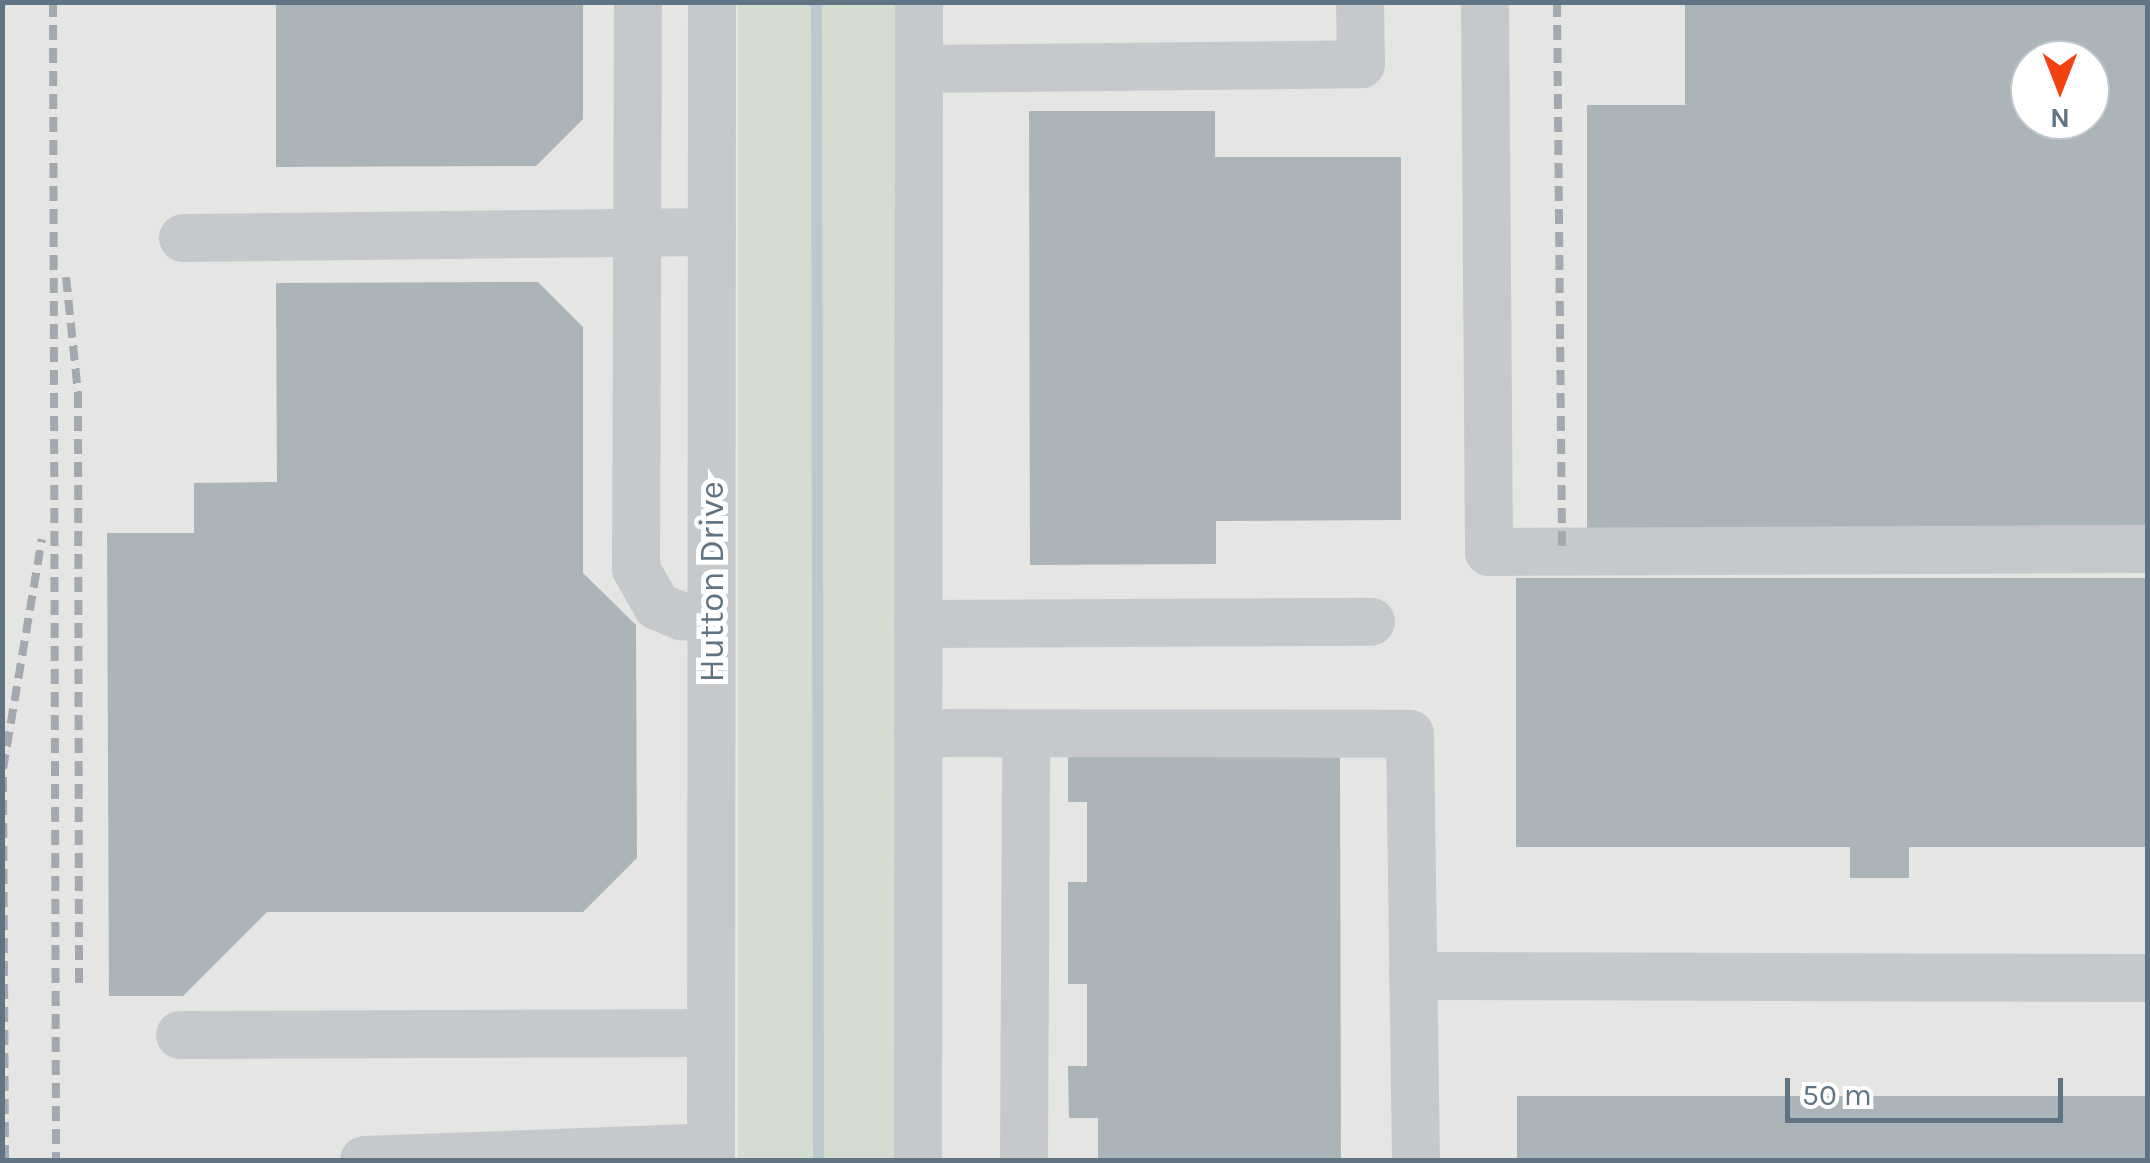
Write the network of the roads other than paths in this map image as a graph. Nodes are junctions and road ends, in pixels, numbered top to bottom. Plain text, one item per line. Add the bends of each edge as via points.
1 (638, 2) edge
2 (712, 2) edge
3 (919, 2) edge
4 (1360, 2) edge
5 (1485, 2) edge
6 (919, 69) junction
7 (637, 232) junction
8 (712, 232) junction
9 (183, 238) dead end
10 (2148, 550) edge
11 (712, 618) junction
12 (1371, 622) dead end
13 (918, 624) junction
14 (918, 733) junction
15 (1026, 738) junction
16 (1414, 976) junction
17 (2148, 978) edge
18 (711, 1033) junction
19 (180, 1035) dead end
20 (711, 1154) edge
21 (364, 1160) edge
22 (918, 1160) edge
23 (1024, 1160) edge
24 (1416, 1160) edge

1 - 7 street
2 - 8 street, Hutton Drive
3 - 6 street
4 - 6 street via 1361,64
5 - 10 street via 1489,552
6 - 13 street
7 - 8 street
7 - 9 street
7 - 11 street via 636,569 657,606
8 - 11 street, Hutton Drive
11 - 18 street, Hutton Drive
12 - 13 street
13 - 14 street
14 - 15 street
14 - 22 street
15 - 16 street via 1410,734
15 - 23 street
16 - 17 street
16 - 24 street
18 - 19 street
18 - 20 street, Hutton Drive
20 - 21 street

